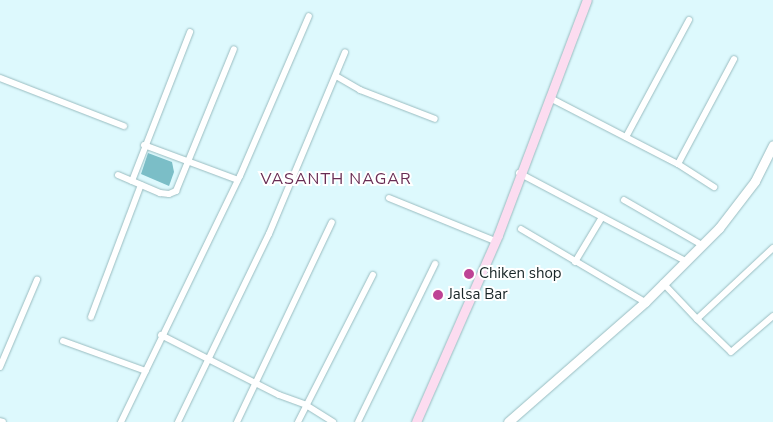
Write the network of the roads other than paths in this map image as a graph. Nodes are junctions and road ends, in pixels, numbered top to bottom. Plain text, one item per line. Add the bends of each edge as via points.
1 (587, 0) edge
2 (309, 16) dead end
3 (689, 20) dead end
4 (190, 32) dead end
5 (234, 49) dead end
6 (345, 52) dead end
7 (734, 60) dead end
8 (336, 76) junction
9 (0, 78) edge
10 (550, 98) junction
11 (435, 119) dead end
12 (124, 126) dead end
13 (626, 137) junction
14 (144, 145) junction
15 (773, 145) edge
16 (188, 162) junction
17 (678, 164) junction
18 (519, 173) junction
19 (118, 175) dead end
20 (238, 180) junction
21 (132, 181) junction
22 (142, 185) junction
23 (714, 187) dead end
24 (389, 198) dead end
25 (624, 200) dead end
26 (602, 217) junction
27 (332, 222) dead end
28 (521, 229) dead end
29 (495, 241) junction
30 (702, 245) junction
31 (773, 248) edge
32 (685, 261) junction
33 (576, 262) junction
34 (435, 264) dead end
35 (373, 275) dead end
36 (37, 280) dead end
37 (663, 283) junction
38 (645, 302) junction
39 (773, 316) edge
40 (91, 317) dead end
41 (697, 319) junction
42 (162, 336) junction
43 (63, 341) dead end
44 (209, 360) junction
45 (0, 367) edge
46 (146, 371) junction
47 (256, 383) junction
48 (306, 405) junction
49 (122, 422) edge
50 (178, 422) edge
51 (237, 422) edge
52 (298, 422) edge
53 (333, 422) edge
54 (358, 422) edge
55 (416, 422) edge
56 (508, 422) edge

1 - 10 main road
2 - 20 street
3 - 13 street
4 - 14 street
5 - 16 street
6 - 8 street
7 - 17 street
8 - 11 street via 360,90
8 - 44 street via 269,234
9 - 12 street
10 - 13 street
10 - 18 main road
13 - 17 street
14 - 16 street
14 - 21 street
15 - 30 street via 755,181 728,219
16 - 20 street
16 - 22 street via 172,194
17 - 23 street
18 - 26 street
18 - 29 main road
19 - 21 street
20 - 42 street
21 - 22 street
22 - 40 street
24 - 29 street
25 - 30 street
26 - 32 street
26 - 33 street
27 - 47 street
28 - 33 street
29 - 55 main road
30 - 32 street
31 - 41 street
32 - 37 street
33 - 38 street
34 - 54 street
35 - 48 street
36 - 45 street
37 - 38 street
37 - 41 street
38 - 56 street
39 - 41 street via 730,352
42 - 44 street
42 - 46 street
43 - 46 street
44 - 47 street
44 - 50 street
46 - 49 street
47 - 48 street
47 - 51 street
48 - 52 street
48 - 53 street

